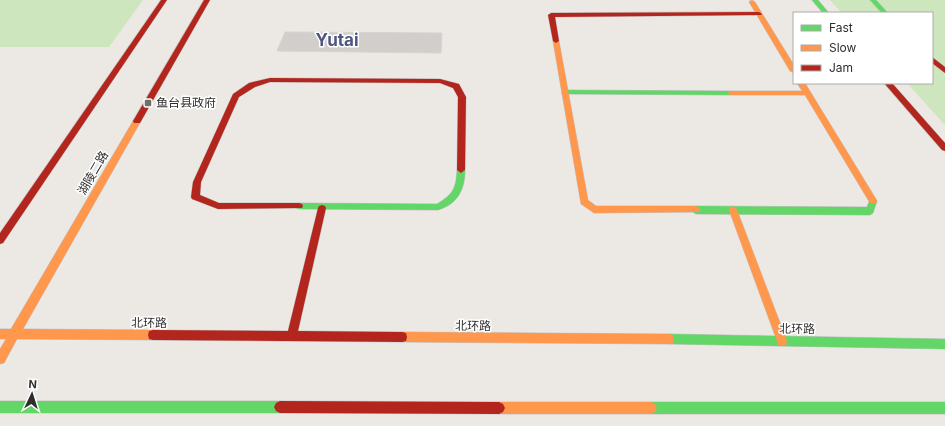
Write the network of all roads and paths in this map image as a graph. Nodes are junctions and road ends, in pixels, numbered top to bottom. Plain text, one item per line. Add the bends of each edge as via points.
1 (164, 0) edge
2 (207, 0) edge
3 (751, 0) edge
4 (815, 0) edge
5 (873, 0) edge
6 (825, 12) edge
7 (884, 12) edge
8 (759, 14) junction
9 (933, 59) edge
10 (793, 69) edge
11 (945, 71) edge
12 (802, 84) edge
13 (889, 84) edge
14 (565, 92) junction
15 (807, 93) junction
16 (945, 148) edge
17 (322, 208) junction
18 (733, 210) junction
19 (0, 240) edge
20 (0, 334) edge
21 (14, 334) junction
22 (292, 336) junction
23 (782, 341) junction
24 (945, 344) edge
25 (0, 359) edge
26 (0, 407) edge
27 (945, 408) edge

1 - 19 street
2 - 21 street, 湖陵二路
3 - 8 street
4 - 6 street
5 - 7 street
8 - 10 street
8 - 14 street via 552,15
9 - 11 street
12 - 15 street
13 - 16 street
14 - 15 street
14 - 18 street via 584,202 594,209
15 - 18 street via 874,202 870,211
17 - 17 street via 438,206 453,199 461,184 462,97 456,86 440,81 270,80 252,84 236,96 197,182 195,197 218,206
17 - 22 street
18 - 23 street
20 - 21 street, 北环路
21 - 22 street, 北环路
21 - 25 street, 湖陵二路
22 - 23 street, 北环路
23 - 24 street, 北环路
26 - 27 street

